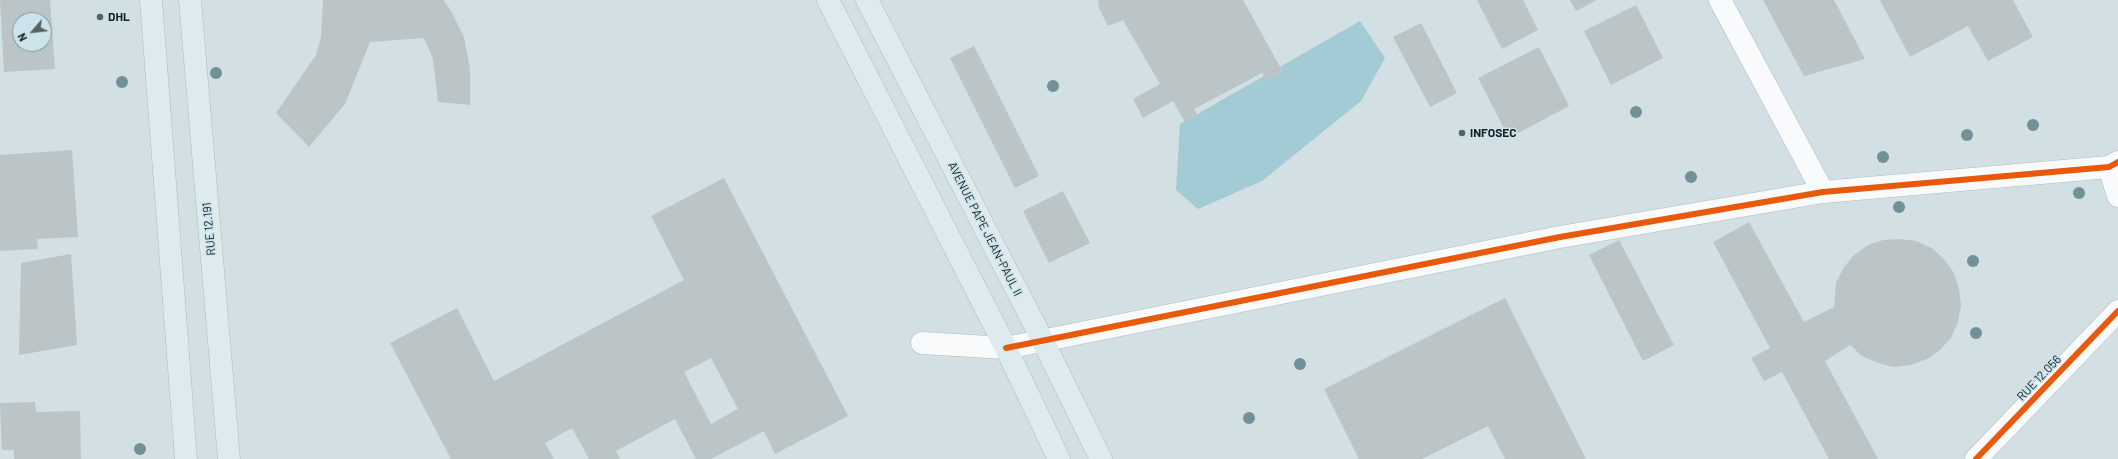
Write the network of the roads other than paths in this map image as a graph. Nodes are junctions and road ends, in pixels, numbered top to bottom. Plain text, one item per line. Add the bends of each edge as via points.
1 (151, 0) edge
2 (190, 0) edge
3 (828, 0) edge
4 (867, 0) edge
5 (1720, 0) edge
6 (2113, 164) edge
7 (1823, 192) junction
8 (2118, 196) edge
9 (2118, 311) edge
10 (1043, 341) junction
11 (922, 343) dead end
12 (1006, 348) junction
13 (186, 459) edge
14 (229, 459) edge
15 (1059, 459) edge
16 (1101, 459) edge
17 (1976, 459) edge

1 - 13 main road
2 - 14 main road, RUE 12.191
3 - 12 main road
4 - 10 main road, AVENUE PAPE JEAN-PAUL II
5 - 7 street
6 - 7 street
6 - 8 street
7 - 10 street via 1560,237
9 - 17 street, RUE 12.056
10 - 12 street
10 - 16 main road, AVENUE PAPE JEAN-PAUL II
11 - 12 street
12 - 15 main road

